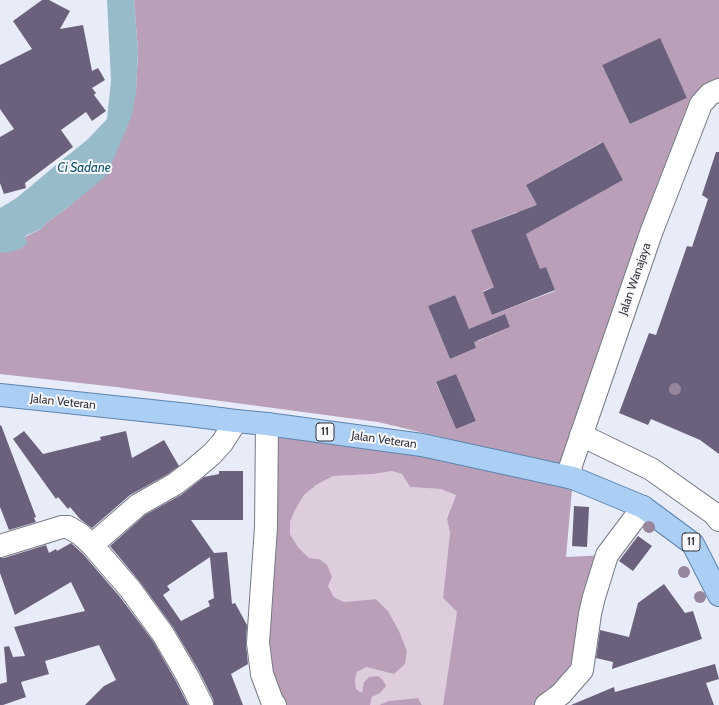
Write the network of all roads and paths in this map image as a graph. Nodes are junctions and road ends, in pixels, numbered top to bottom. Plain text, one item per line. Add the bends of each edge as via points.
1 (719, 90) edge
2 (0, 395) edge
3 (236, 421) junction
4 (267, 424) junction
5 (582, 435) junction
6 (573, 478) junction
7 (643, 507) junction
8 (719, 520) edge
9 (92, 545) junction
10 (0, 546) edge
11 (719, 595) edge
12 (202, 705) edge
13 (275, 705) edge
14 (546, 705) edge

1 - 5 street, Jalan Wanajaya via 710,94 701,104 649,238
2 - 3 main road, Jalan Veteran / 11
3 - 4 main road, Jalan Veteran / 11
3 - 9 street via 212,454 176,484 138,505
4 - 6 main road, Jalan Veteran / 11 via 422,445
4 - 13 street via 266,527 258,644 262,674
5 - 6 street, Jalan Wanajaya via 570,468
5 - 8 street via 651,469
6 - 7 main road, Jalan Veteran / 11
7 - 11 main road, Jalan Veteran / 11 via 692,544
7 - 14 street via 607,555 592,604 582,670 561,694
9 - 10 street via 72,529 62,527
9 - 12 street via 130,589 163,634

